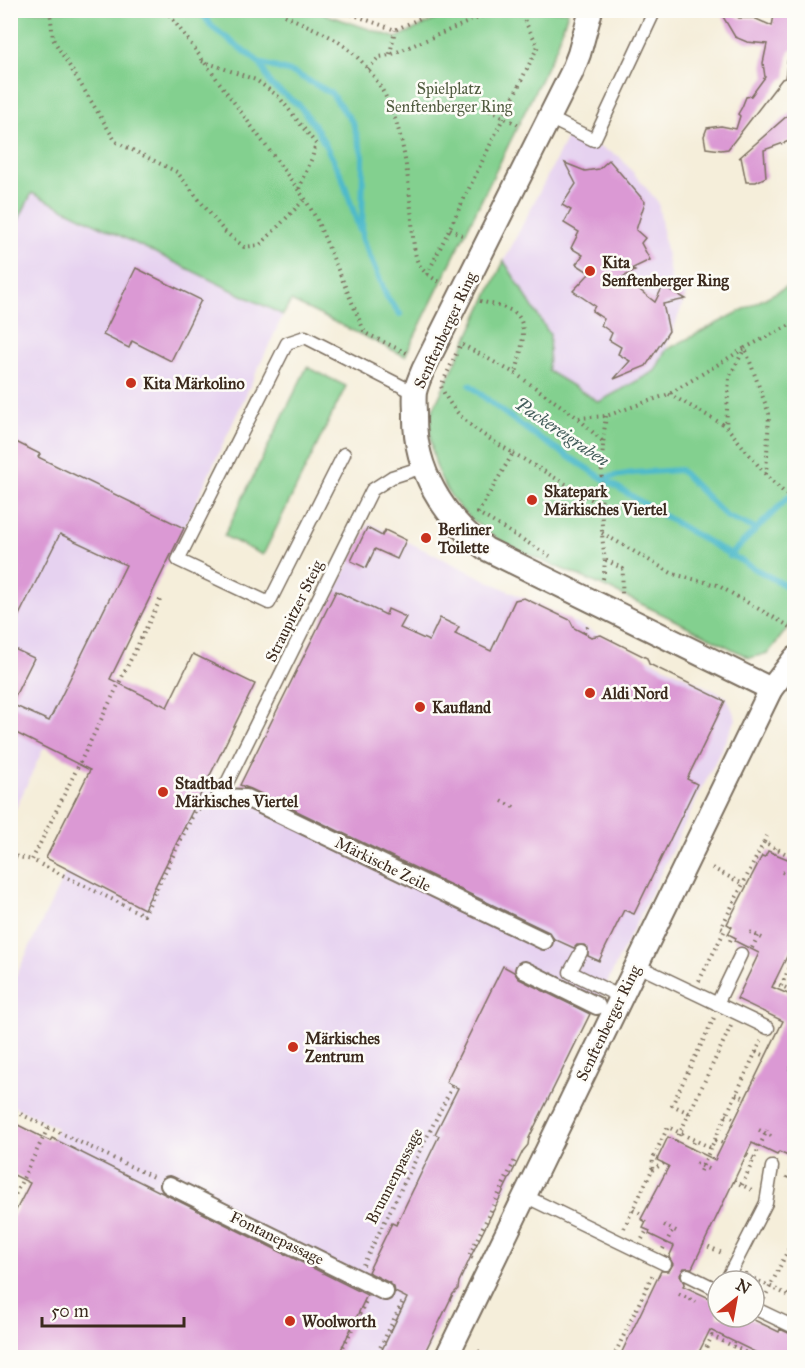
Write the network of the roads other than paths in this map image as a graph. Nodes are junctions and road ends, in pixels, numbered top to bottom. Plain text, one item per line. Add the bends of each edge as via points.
1 (591, 10) edge
2 (651, 10) edge
3 (549, 118) junction
4 (415, 393) junction
5 (344, 454) dead end
6 (423, 467) junction
7 (792, 667) edge
8 (771, 689) junction
9 (220, 797) joint
10 (544, 941) dead end
11 (581, 952) dead end
12 (741, 954) dead end
13 (636, 965) junction
14 (524, 970) dead end
15 (621, 997) junction
16 (719, 1000) junction
17 (597, 1006) dead end
18 (768, 1028) road end
19 (772, 1167) dead end
20 (169, 1185) road end
21 (525, 1196) junction
22 (665, 1264) dead end
23 (732, 1269) edge
24 (688, 1275) dead end
25 (706, 1284) edge
26 (379, 1289) road end
27 (766, 1314) edge
28 (795, 1327) edge
29 (446, 1358) edge

1 - 3 street, Senftenberger Ring via 579,54
2 - 3 lane via 654,12 594,140
3 - 4 street, Senftenberger Ring
4 - 5 lane via 305,337 287,343 178,560 269,603
4 - 6 street, Senftenberger Ring via 414,430
6 - 8 street, Senftenberger Ring via 449,515 486,549
6 - 9 lane, Straupitzer Steig via 392,477 372,490
7 - 8 street, Senftenberger Ring
8 - 13 street, Senftenberger Ring
9 - 10 street, Märkische Zeile via 246,798
11 - 15 lane via 570,972
12 - 16 lane
13 - 15 street, Senftenberger Ring
13 - 16 lane
14 - 17 street
15 - 21 street, Senftenberger Ring
16 - 18 lane
19 - 23 lane via 766,1203
20 - 26 street, Fontanepassage
21 - 22 lane
21 - 29 street, Senftenberger Ring
24 - 25 lane
27 - 28 lane

